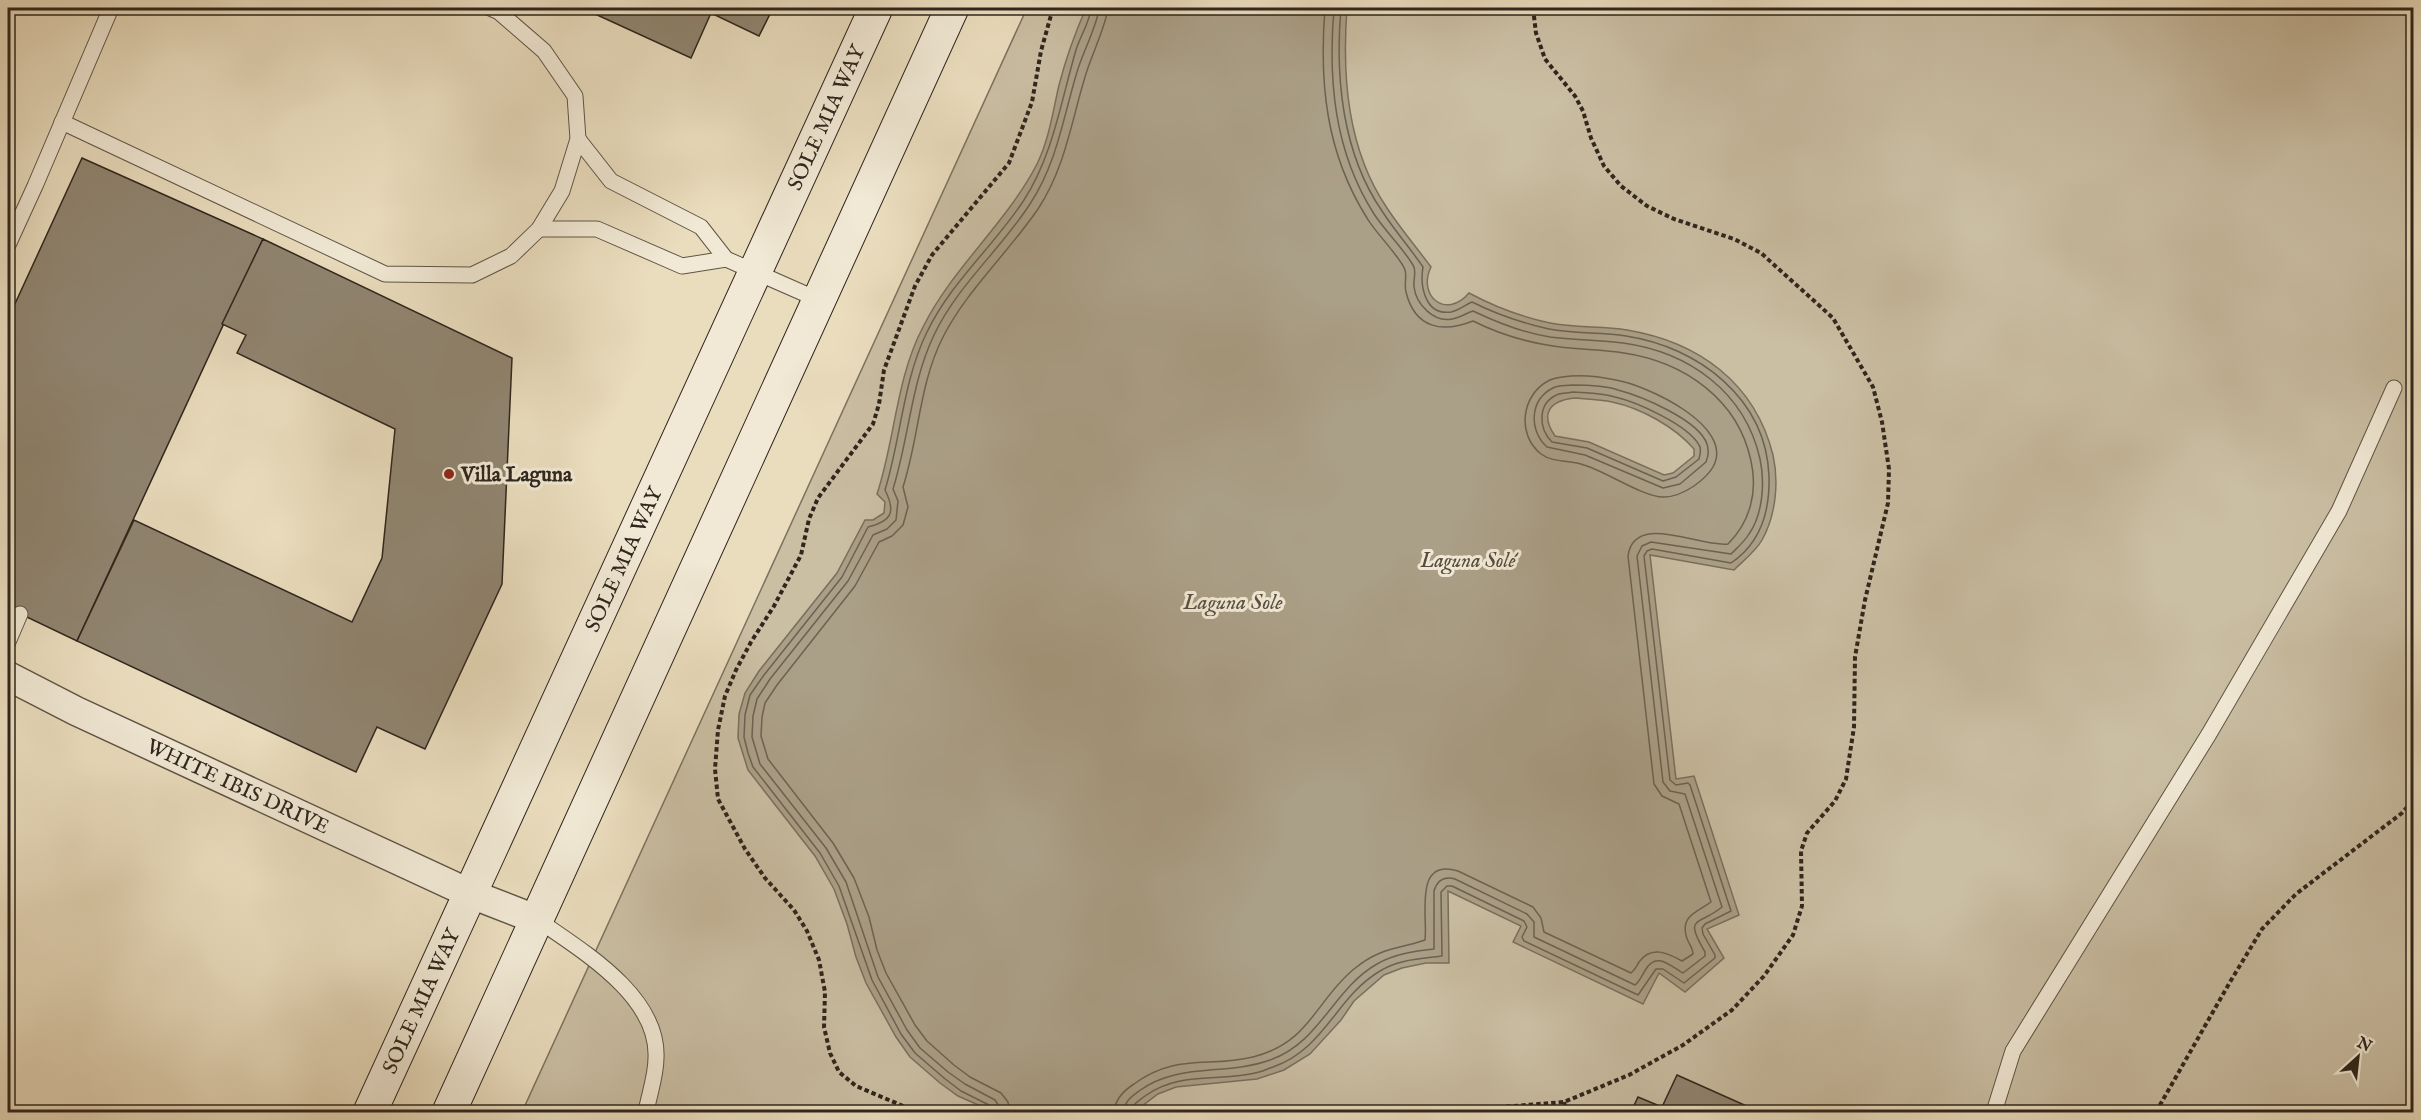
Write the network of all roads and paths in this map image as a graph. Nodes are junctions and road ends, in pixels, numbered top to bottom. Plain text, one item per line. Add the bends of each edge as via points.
1 (111, 8) edge
2 (490, 8) edge
3 (876, 8) edge
4 (952, 8) edge
5 (1053, 8) edge
6 (1533, 8) edge
7 (62, 122) junction
8 (578, 139) junction
9 (539, 229) junction
10 (8, 245) edge
11 (726, 259) junction
12 (756, 273) junction
13 (819, 300) junction
14 (2394, 388) dead end
15 (20, 614) dead end
16 (8, 642) edge
17 (8, 676) edge
18 (2414, 799) edge
19 (471, 894) junction
20 (538, 921) junction
21 (1564, 1102) junction
22 (370, 1113) edge
23 (449, 1113) edge
24 (646, 1113) edge
25 (917, 1113) edge
26 (1439, 1113) edge
27 (1567, 1113) edge
28 (1994, 1113) edge
29 (2156, 1113) edge

1 - 7 lane
2 - 8 lane via 544,51 574,96
3 - 12 street, SOLE MIA WAY
4 - 13 street
5 - 25 path via 1032,102 1008,163 932,255 915,286 884,370 873,424 818,498 801,555 736,670 725,696 718,730 718,799 752,859 807,931 819,960 825,992 825,1027 839,1072 856,1086
6 - 21 path via 1545,59 1575,96 1604,166 1621,186 1647,206 1674,219 1734,239 1761,253 1833,318 1873,387 1889,469 1888,503 1855,657 1854,727 1846,779 1829,809 1807,833 1801,851 1802,906 1793,935 1764,976 1731,1010 1683,1045 1629,1075
7 - 9 lane via 385,274 472,275 511,256
7 - 10 lane
8 - 9 lane via 562,191
8 - 11 lane via 611,181 701,226
9 - 11 lane via 597,229 682,266
11 - 12 lane
12 - 13 lane
12 - 19 street, SOLE MIA WAY
13 - 20 street
14 - 28 lane via 2339,511 2209,734 2013,1052
15 - 16 lane
17 - 19 street, WHITE IBIS DRIVE
18 - 29 path via 2402,813 2296,894 2262,929
19 - 20 street, WHITE IBIS DRIVE
19 - 22 street, SOLE MIA WAY
20 - 23 street
20 - 24 lane via 609,970 650,1022 657,1057
21 - 26 path
21 - 27 path

